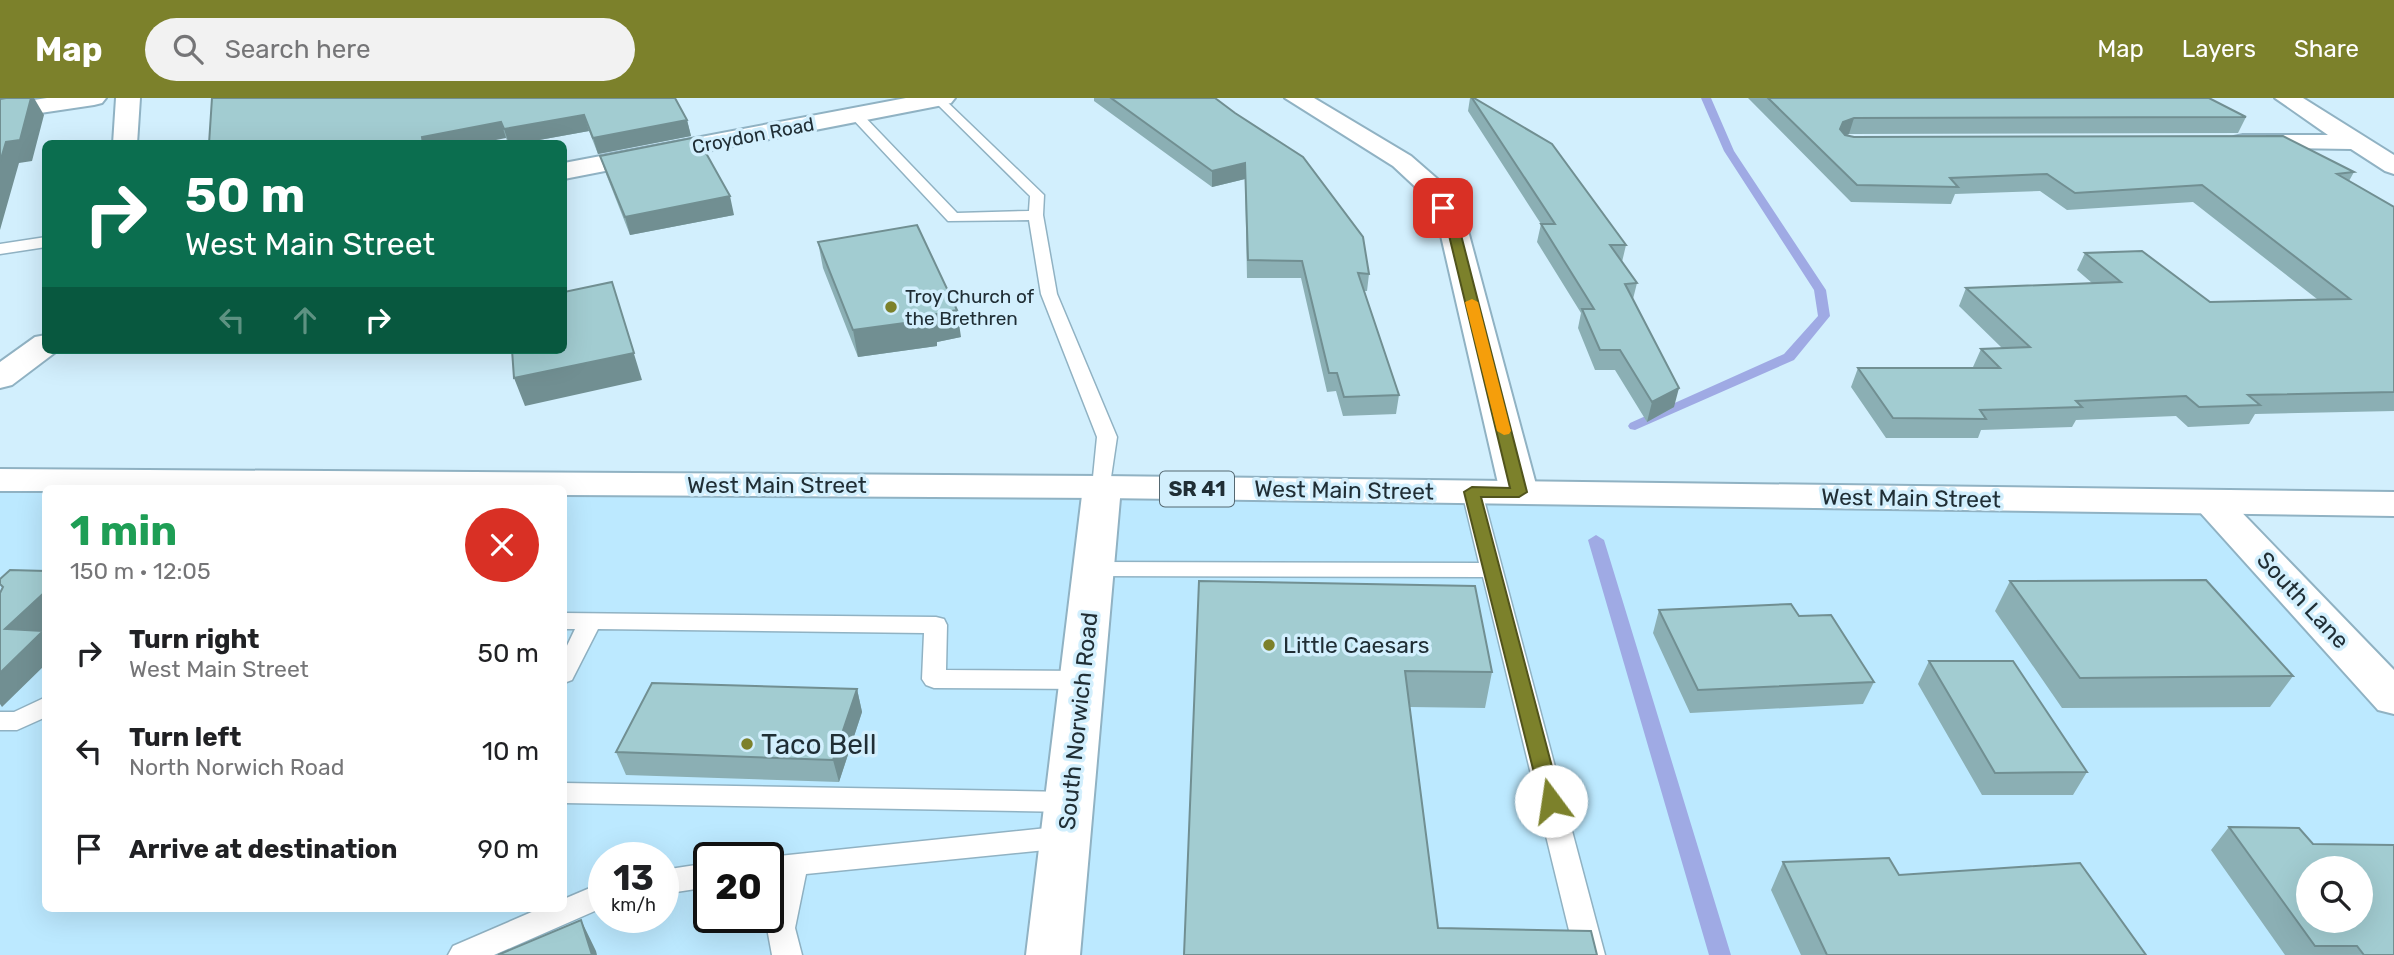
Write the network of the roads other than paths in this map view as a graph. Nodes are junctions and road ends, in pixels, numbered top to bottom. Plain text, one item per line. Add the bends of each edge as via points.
1 (94, 98) edge
2 (128, 98) edge
3 (1297, 98) edge
4 (2287, 98) edge
5 (940, 99) edge
6 (0, 112) edge
7 (855, 115) junction
8 (125, 140) edge
9 (2218, 142) edge
10 (2355, 142) junction
11 (2394, 166) edge
12 (567, 170) edge
13 (1036, 215) junction
14 (42, 243) edge
15 (0, 249) edge
16 (42, 347) edge
17 (0, 378) edge
18 (0, 480) edge
19 (1102, 487) junction
20 (1472, 492) junction
21 (1519, 492) junction
22 (2211, 502) junction
23 (2394, 504) edge
24 (1093, 569) junction
25 (1492, 570) junction
26 (567, 621) edge
27 (591, 621) junction
28 (567, 668) edge
29 (1082, 680) junction
30 (2394, 698) edge
31 (42, 708) edge
32 (0, 721) edge
33 (567, 793) edge
34 (1067, 820) junction
35 (784, 864) edge
36 (588, 901) edge
37 (567, 910) edge
38 (562, 912) edge
39 (782, 933) edge
40 (463, 955) edge
41 (787, 955) edge
42 (1053, 955) edge
43 (1590, 955) edge

1 - 6 street
2 - 8 street
3 - 21 street via 1402,162 1433,189 1453,227
4 - 10 street
5 - 7 street, Croydon Road
5 - 13 lane via 1037,195
7 - 12 street, Croydon Road
7 - 13 lane via 953,218
9 - 10 street
10 - 11 street
13 - 19 lane via 1049,294 1107,437
14 - 15 lane
16 - 17 street
18 - 19 street, West Main Street / SR 41
19 - 20 street, West Main Street / SR 41
19 - 24 street, South Norwich Road
20 - 21 street, West Main Street / SR 41
20 - 25 lane
21 - 22 street, West Main Street / SR 41
22 - 23 street, West Main Street / SR 41
22 - 30 street, South Lane
24 - 25 lane
24 - 29 street, South Norwich Road
25 - 43 lane
26 - 27 lane
27 - 28 lane
27 - 29 lane via 936,625 934,679
29 - 34 street, South Norwich Road
31 - 32 lane via 17,721
33 - 34 lane
34 - 35 lane
34 - 42 street, South Norwich Road
36 - 37 lane
38 - 40 lane
39 - 41 lane

